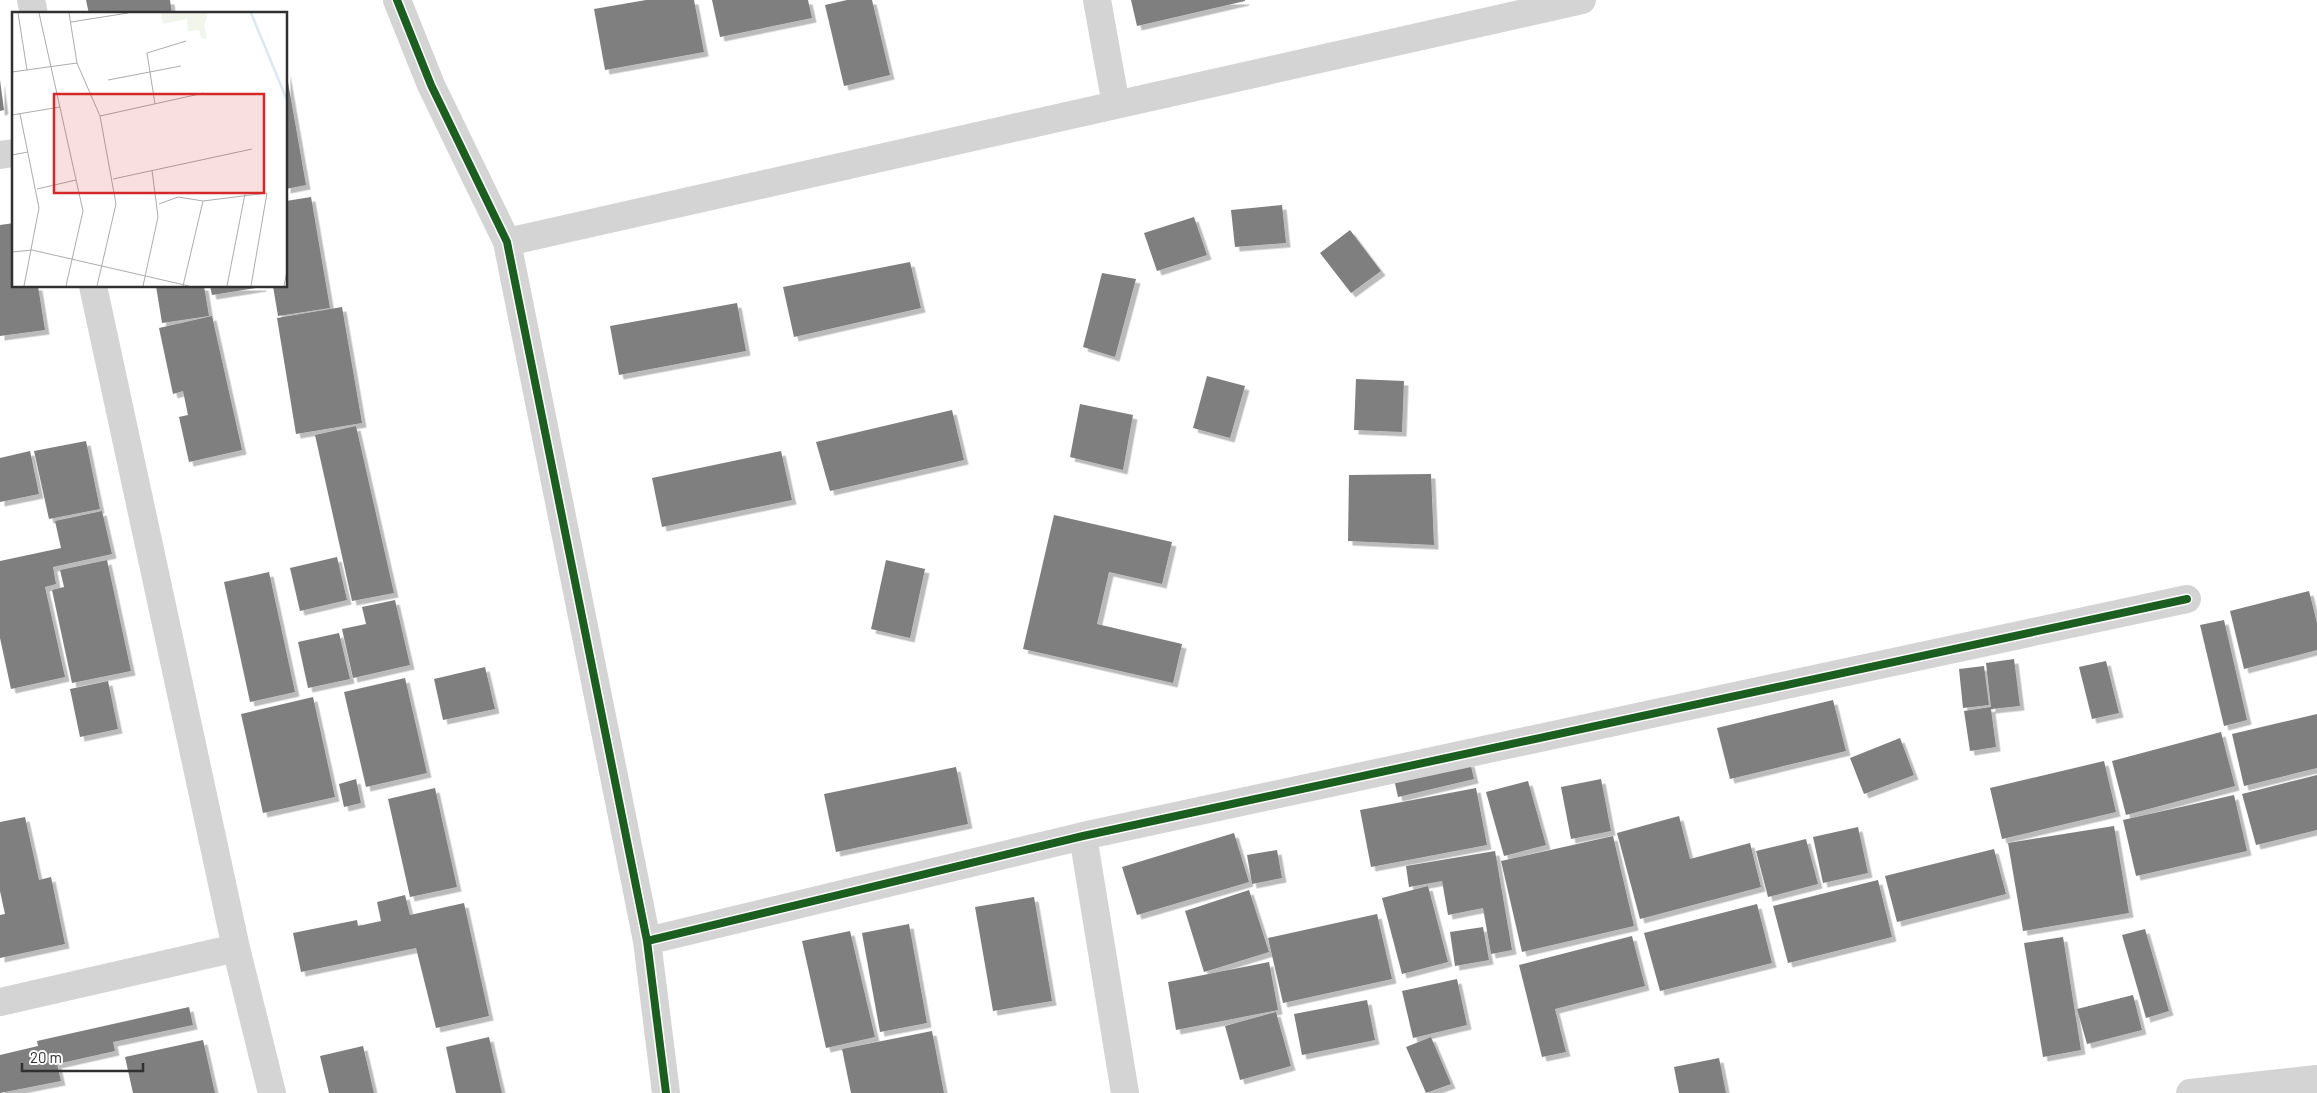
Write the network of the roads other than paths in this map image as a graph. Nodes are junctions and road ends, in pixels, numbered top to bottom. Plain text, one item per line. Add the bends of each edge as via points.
1 (397, 0) edge
2 (1098, 0) edge
3 (1582, 0) edge
4 (1116, 105) junction
5 (507, 242) junction
6 (93, 288) edge
7 (2187, 599) dead end
8 (1083, 836) junction
9 (647, 942) junction
10 (236, 948) junction
11 (0, 1002) edge
12 (2317, 1079) edge
13 (272, 1093) edge
14 (666, 1093) edge
15 (1125, 1093) edge
16 (2190, 1093) edge

1 - 5 street via 431,84
2 - 4 street
3 - 4 street
4 - 5 street
5 - 9 street
6 - 10 street
7 - 8 street
8 - 9 street
8 - 15 street
9 - 14 street
10 - 11 street
10 - 13 street
12 - 16 street

